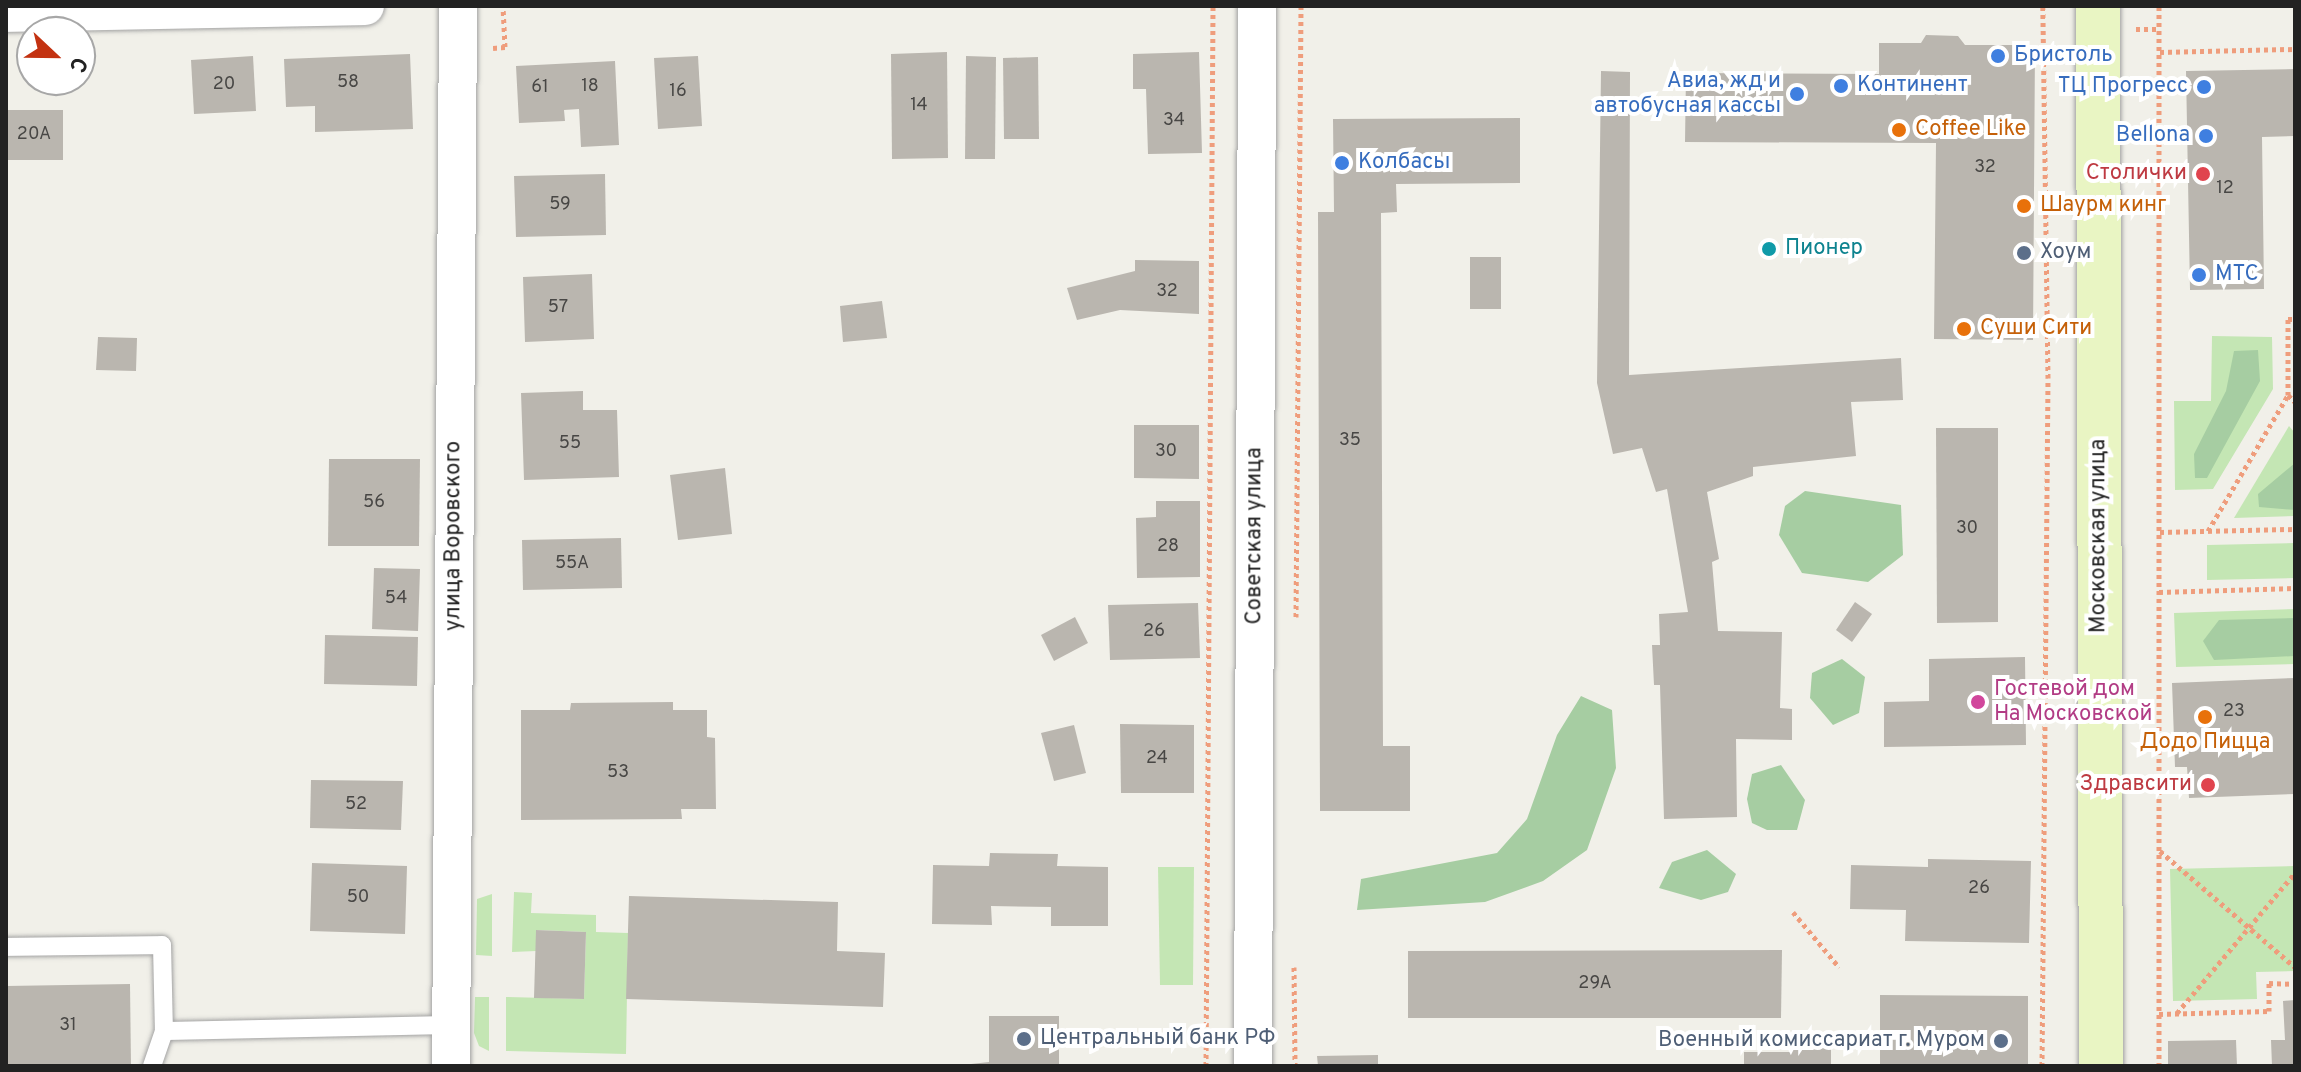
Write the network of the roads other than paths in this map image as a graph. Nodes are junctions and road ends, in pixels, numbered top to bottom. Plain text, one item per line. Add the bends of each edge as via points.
1 (365, 6) edge
2 (458, 6) edge
3 (1257, 6) edge
4 (2098, 6) edge
5 (6, 13) edge
6 (6, 947) edge
7 (451, 1025) junction
8 (164, 1031) junction
9 (152, 1066) edge
10 (451, 1066) edge
11 (1253, 1066) edge
12 (2101, 1066) edge

1 - 5 street
2 - 7 street, улица Воровского
3 - 11 street, Советская улица
4 - 12 street, Московская улица
6 - 8 lane via 162,945
7 - 8 lane
7 - 10 street, улица Воровского
8 - 9 lane

